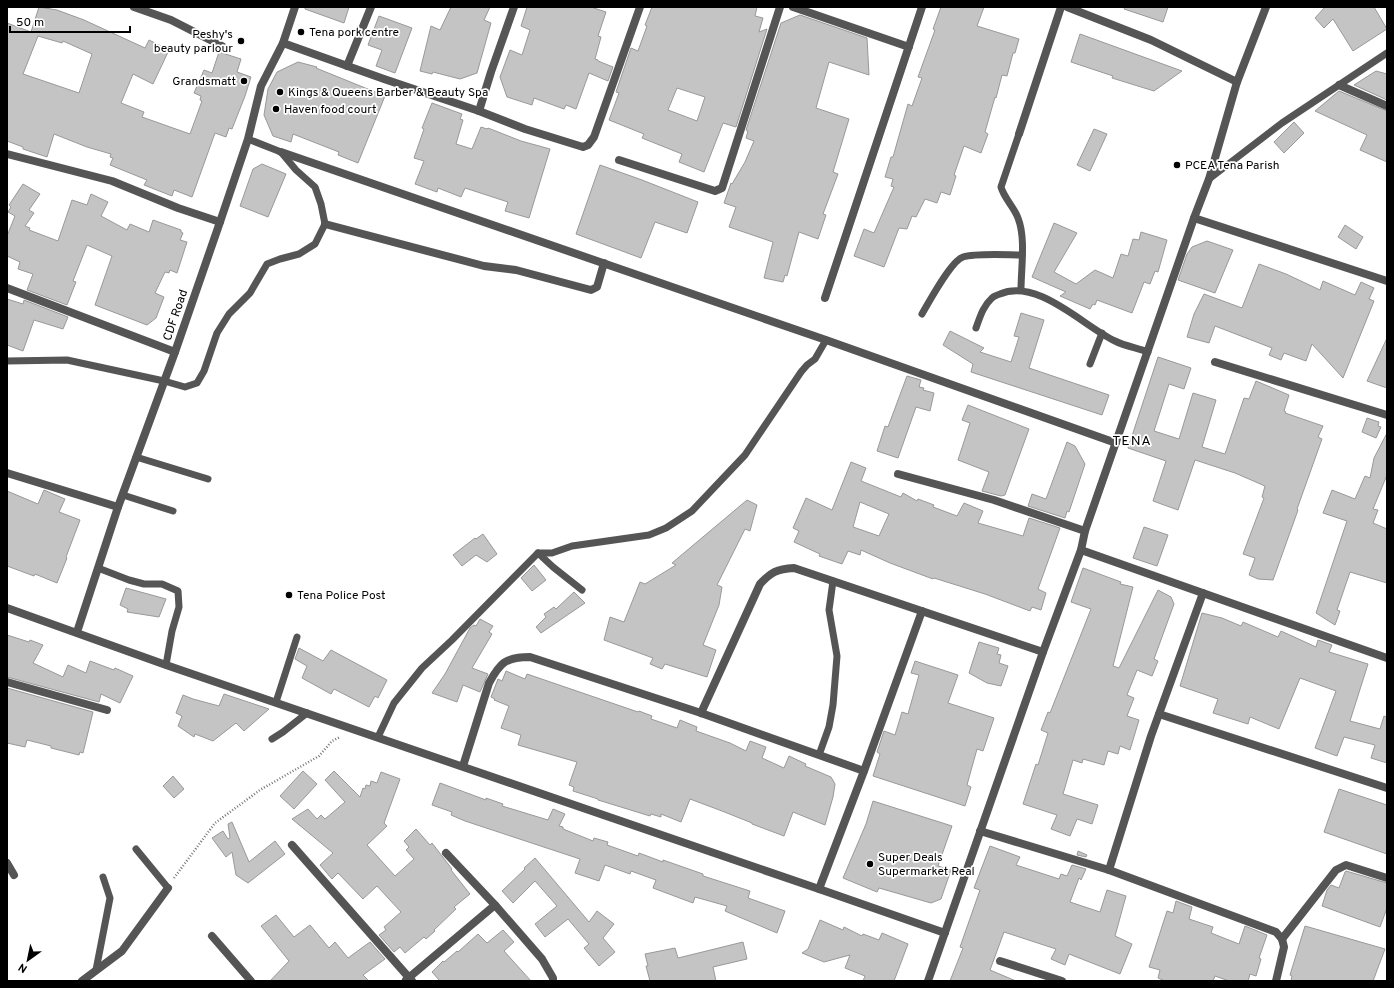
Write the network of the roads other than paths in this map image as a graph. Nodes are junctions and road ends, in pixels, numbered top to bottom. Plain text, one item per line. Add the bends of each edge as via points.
1 (134, 7) edge
2 (295, 7) edge
3 (371, 7) edge
4 (514, 7) edge
5 (640, 7) edge
6 (780, 7) edge
7 (793, 7) edge
8 (922, 7) edge
9 (1061, 7) edge
10 (1067, 7) edge
11 (1266, 7) edge
12 (283, 43) junction
13 (222, 46) dead end
14 (909, 47) junction
15 (1387, 52) edge
16 (347, 66) junction
17 (1237, 82) junction
18 (1339, 85) junction
19 (1387, 106) edge
20 (479, 111) junction
21 (1019, 134) joint
22 (248, 139) junction
23 (281, 152) junction
24 (7, 154) edge
25 (619, 160) dead end
26 (1209, 179) junction
27 (1194, 218) junction
28 (220, 222) junction
29 (324, 224) junction
30 (1022, 255) junction
31 (604, 263) junction
32 (1387, 281) edge
33 (7, 288) edge
34 (1021, 290) junction
35 (825, 298) dead end
36 (922, 314) dead end
37 (976, 328) dead end
38 (1102, 333) junction
39 (826, 340) junction
40 (175, 352) junction
41 (1148, 352) junction
42 (7, 360) edge
43 (1215, 362) dead end
44 (1090, 364) dead end
45 (164, 381) junction
46 (1387, 415) edge
47 (1116, 443) junction
48 (136, 457) junction
49 (7, 473) edge
50 (898, 474) dead end
51 (208, 479) dead end
52 (122, 495) junction
53 (118, 507) junction
54 (173, 511) dead end
55 (1085, 531) junction
56 (1081, 550) junction
57 (538, 553) junction
58 (98, 568) junction
59 (833, 581) junction
60 (582, 590) dead end
61 (1203, 593) junction
62 (7, 608) edge
63 (922, 611) junction
64 (77, 632) junction
65 (297, 637) dead end
66 (1043, 652) junction
67 (1387, 658) edge
68 (166, 665) junction
69 (7, 682) edge
70 (276, 702) junction
71 (107, 710) dead end
72 (307, 713) junction
73 (701, 713) junction
74 (1159, 714) junction
75 (378, 737) junction
76 (272, 739) dead end
77 (819, 755) junction
78 (463, 766) junction
79 (864, 771) junction
80 (1387, 788) edge
81 (980, 831) junction
82 (292, 845) dead end
83 (136, 849) dead end
84 (446, 853) dead end
85 (7, 863) edge
86 (1109, 870) junction
87 (14, 876) dead end
88 (103, 877) dead end
89 (1387, 878) edge
90 (168, 888) joint
91 (819, 889) junction
92 (495, 905) junction
93 (945, 933) junction
94 (212, 936) dead end
95 (1282, 939) junction
96 (1000, 962) dead end
97 (96, 970) junction
98 (409, 980) edge
99 (82, 981) edge
100 (251, 981) edge
101 (553, 981) edge
102 (928, 981) edge
103 (1062, 981) edge
104 (1276, 981) edge

1 - 13 street via 171,20
2 - 12 street, CDF Road
3 - 16 street
4 - 20 street
5 - 20 street via 594,137 588,145 583,147 525,129
6 - 25 street via 722,188 715,191
7 - 14 street
8 - 14 street
9 - 21 street
10 - 17 street via 1151,40
11 - 17 street
12 - 16 street
12 - 22 street, CDF Road via 261,86
14 - 35 street
15 - 18 lane
16 - 20 street
17 - 26 street
18 - 19 street
18 - 26 lane via 1282,123
21 - 30 lane via 1001,187 1021,226
22 - 23 lane
22 - 28 street, CDF Road
23 - 29 lane via 315,187
23 - 31 street
24 - 28 street via 112,181
26 - 27 street
27 - 32 street
27 - 41 street
28 - 40 street, CDF Road
29 - 31 street via 484,266 516,270 591,290 597,287
29 - 45 lane via 315,244 299,254 267,264 250,293 230,314 217,333 198,383 185,387
30 - 34 lane
30 - 36 lane via 962,257 953,264
31 - 39 street
33 - 40 street
34 - 37 lane via 1008,291 993,297 982,312
34 - 38 lane via 1054,303
38 - 41 lane via 1116,342
38 - 44 lane
39 - 47 street
39 - 57 lane via 815,359 801,372 745,455 692,511 666,528 649,535 572,546 552,553
40 - 45 street, CDF Road
41 - 47 street
42 - 45 lane via 67,360
43 - 46 street
45 - 48 street, CDF Road
47 - 55 street
48 - 51 lane
48 - 52 street, CDF Road
49 - 53 street
50 - 55 street via 994,500
52 - 53 street, CDF Road
52 - 54 lane
53 - 58 street, CDF Road
55 - 56 street
56 - 61 street
56 - 66 street
57 - 60 lane
57 - 75 lane via 422,668 394,703
58 - 64 street, CDF Road
58 - 68 lane via 129,580 144,584 162,584 178,591 180,607 172,631
59 - 63 street
59 - 73 street via 794,568 781,568 770,574 760,584
59 - 77 lane via 829,610 837,656 829,727
61 - 67 street
61 - 74 street
62 - 64 street
63 - 66 street
63 - 79 street
64 - 68 street
65 - 70 lane
66 - 81 street
68 - 70 street
69 - 71 street
70 - 72 street
72 - 75 street
72 - 76 lane
73 - 77 street
73 - 78 street via 530,657 514,657 504,662 489,683
74 - 80 street
74 - 86 street
75 - 78 street
77 - 79 street
78 - 91 street
79 - 91 street
81 - 86 street
81 - 93 street
82 - 98 street
83 - 90 lane
84 - 92 street
85 - 87 street
86 - 95 street via 1276,932
88 - 97 lane via 110,898
89 - 95 street via 1346,865 1336,870
90 - 97 street via 122,951
91 - 93 street
92 - 98 street
92 - 101 street via 542,959
93 - 102 street
94 - 100 street
95 - 104 street via 1284,947
96 - 103 street
97 - 99 street

